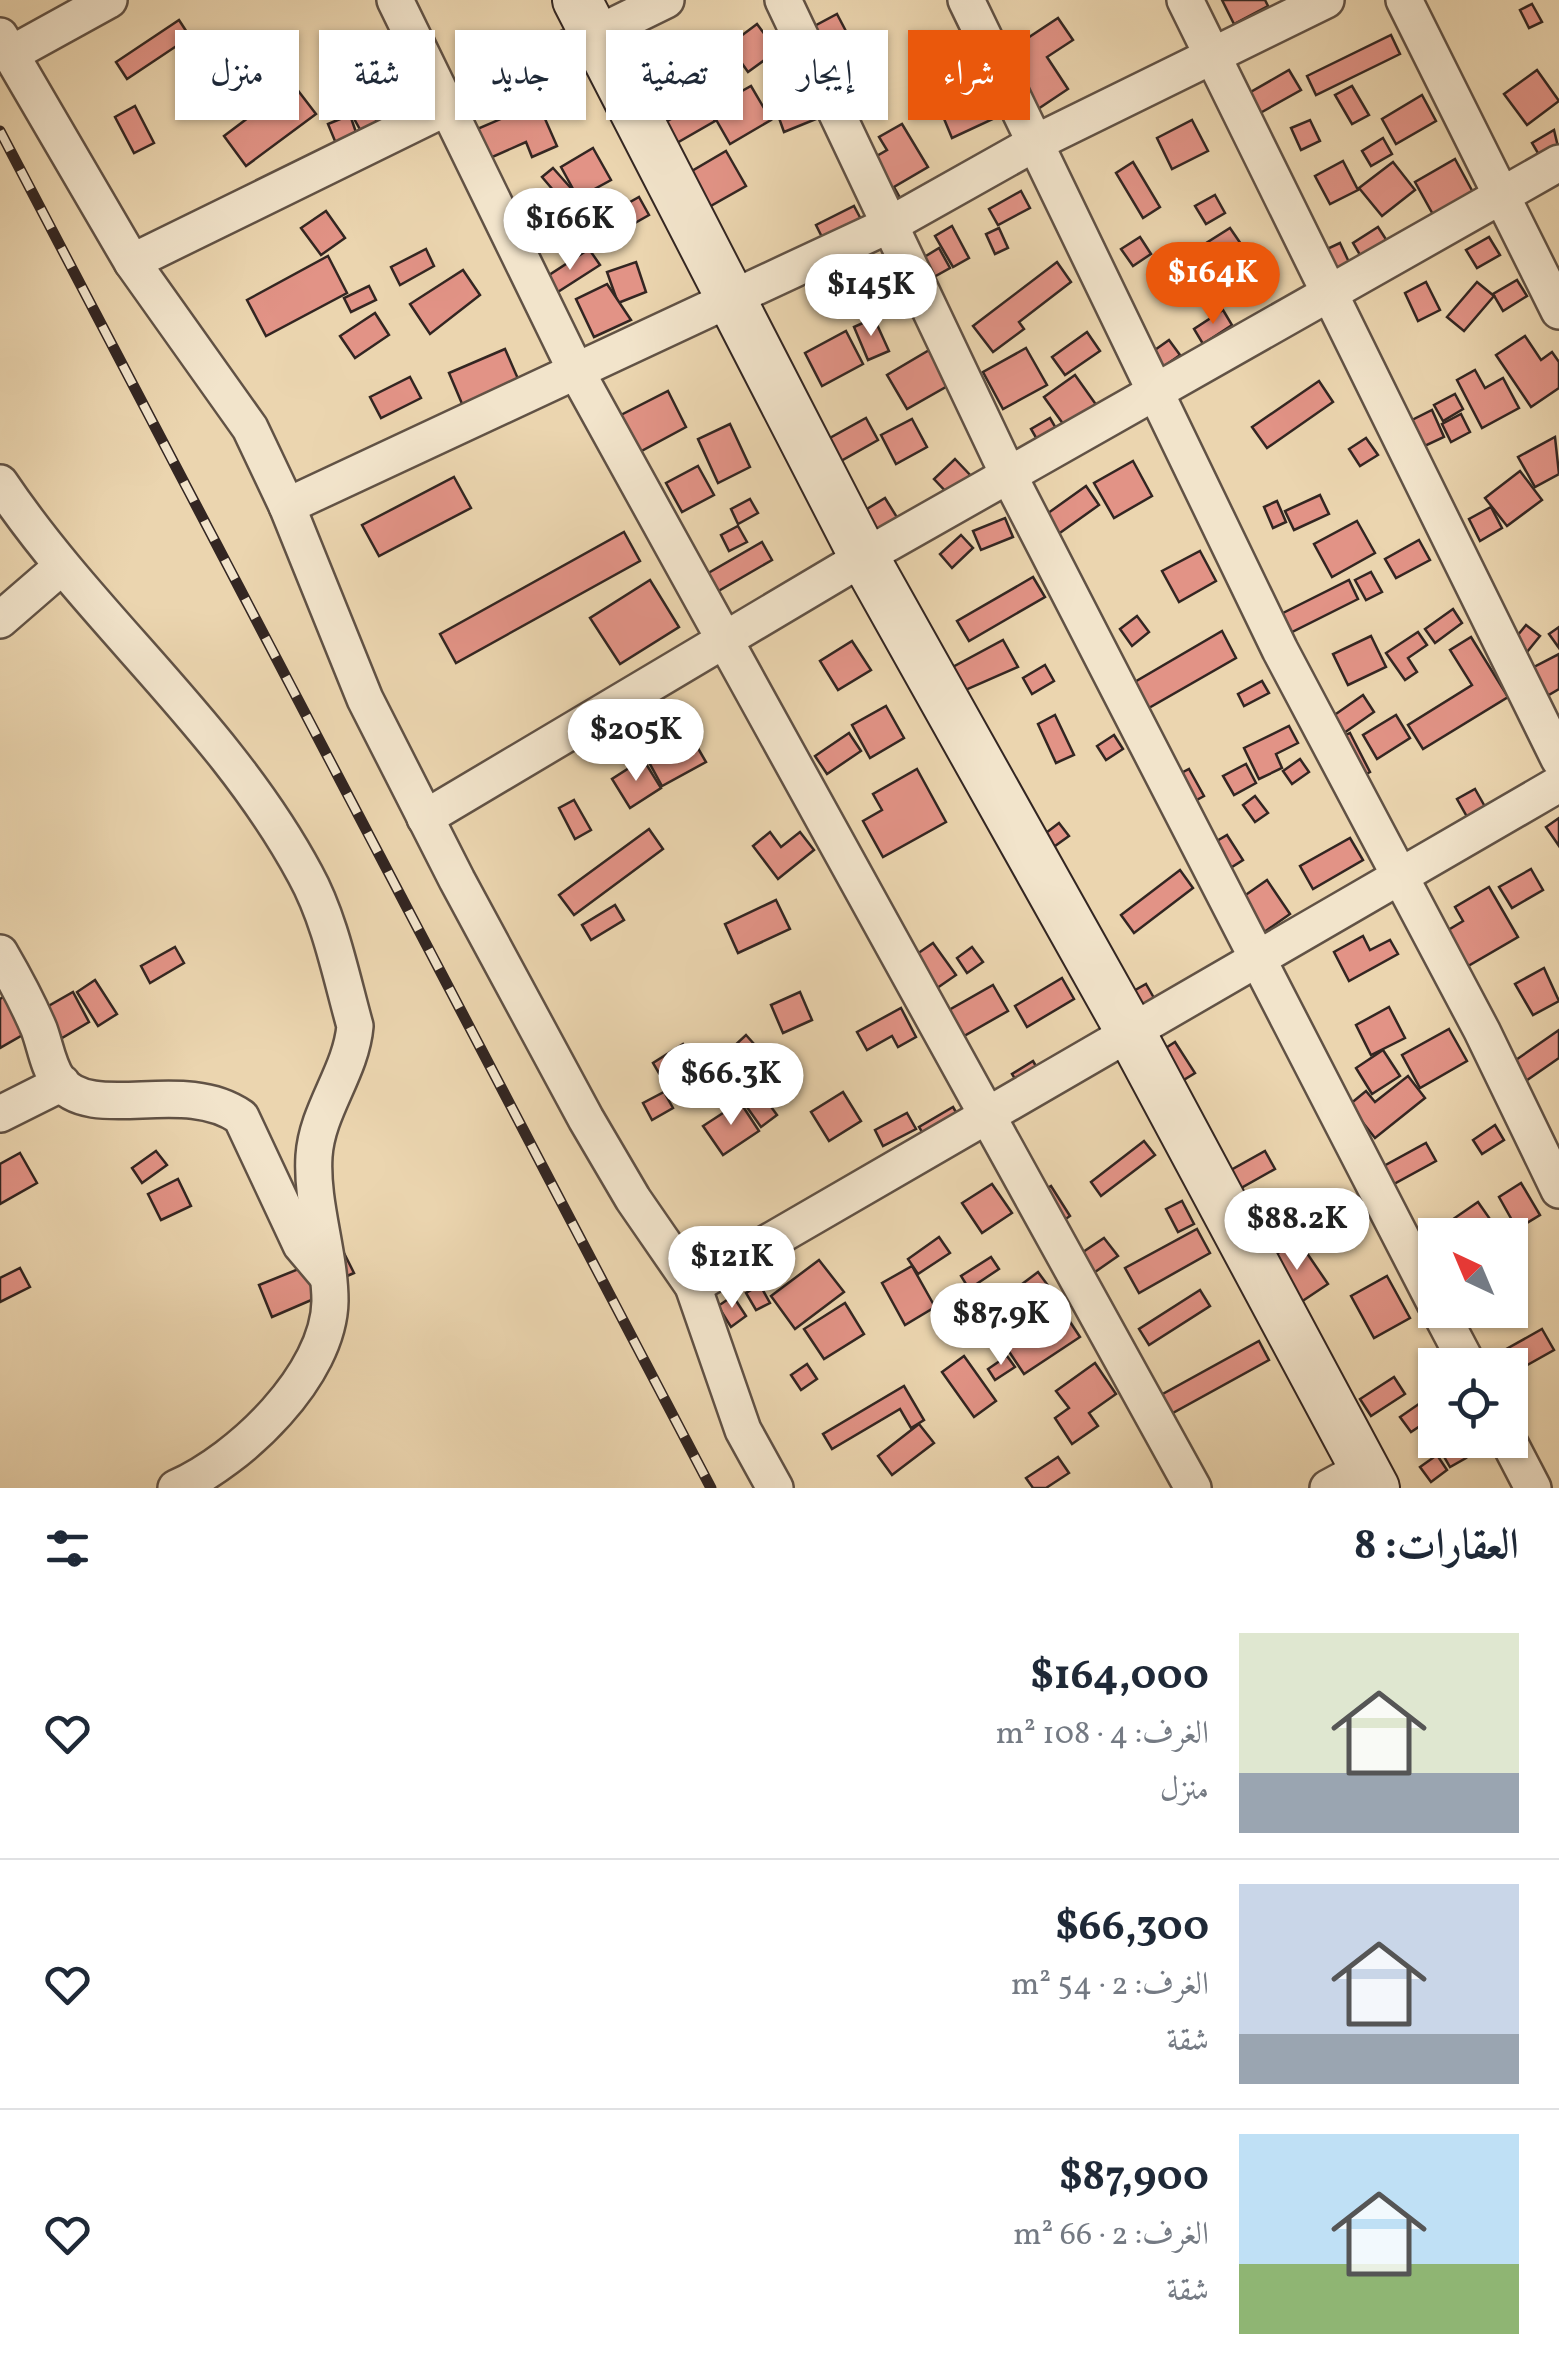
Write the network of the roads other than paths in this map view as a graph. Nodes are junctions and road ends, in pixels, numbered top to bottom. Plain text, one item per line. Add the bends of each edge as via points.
1 (108, 0) edge
2 (395, 0) edge
3 (666, 0) edge
4 (783, 0) edge
5 (966, 0) edge
6 (1185, 0) edge
7 (1326, 0) edge
8 (1404, 0) edge
9 (586, 18) edge
10 (5, 45) edge
11 (1212, 56) junction
12 (448, 104) junction
13 (1037, 142) junction
14 (1559, 163) edge
15 (1504, 194) junction
16 (890, 224) junction
17 (132, 262) junction
18 (1330, 293) junction
19 (730, 297) junction
20 (1559, 311) edge
21 (575, 369) junction
22 (1153, 394) junction
23 (1008, 474) junction
24 (0, 483) edge
25 (287, 506) junction
26 (864, 557) junction
27 (60, 568) junction
28 (0, 620) edge
29 (725, 637) junction
30 (1559, 759) edge
31 (1559, 784) edge
32 (425, 818) junction
33 (1398, 878) junction
34 (0, 953) edge
35 (1254, 958) junction
36 (1131, 1033) junction
37 (62, 1083) junction
38 (0, 1114) edge
39 (985, 1116) junction
40 (1559, 1190) edge
41 (1418, 1271) edge
42 (328, 1276) junction
43 (693, 1286) junction
44 (1517, 1458) edge
45 (1355, 1482) edge
46 (176, 1488) edge
47 (775, 1488) edge
48 (1193, 1488) edge
49 (1533, 1488) edge

1 - 10 street
2 - 12 street
3 - 9 street
4 - 16 street
5 - 13 street
6 - 11 street
7 - 11 street
8 - 15 street
9 - 12 street
9 - 19 street
10 - 17 street
11 - 13 street
11 - 18 street
12 - 17 street
12 - 21 street
13 - 16 street
13 - 22 street
14 - 15 street
15 - 18 street
15 - 20 street
16 - 19 street
16 - 23 street
17 - 25 street via 250,428
18 - 22 street
18 - 30 street
19 - 21 street
19 - 26 street
21 - 25 street
21 - 29 street
22 - 23 street
22 - 33 street
23 - 26 street
23 - 35 street
24 - 27 street
25 - 32 street via 366,699
26 - 29 street
26 - 36 street
27 - 28 street
27 - 42 street via 233,763 307,877 356,1026 314,1154
29 - 32 street
29 - 39 street
31 - 33 street
32 - 43 street via 586,1119
33 - 35 street
33 - 40 street
34 - 37 street
35 - 36 street
35 - 41 street
36 - 39 street
36 - 45 street
37 - 38 street
37 - 42 street via 82,1099 204,1100 241,1116 301,1245
39 - 43 street
39 - 48 street
42 - 46 street via 329,1326 302,1380 247,1441
43 - 47 street via 743,1430
44 - 49 street

